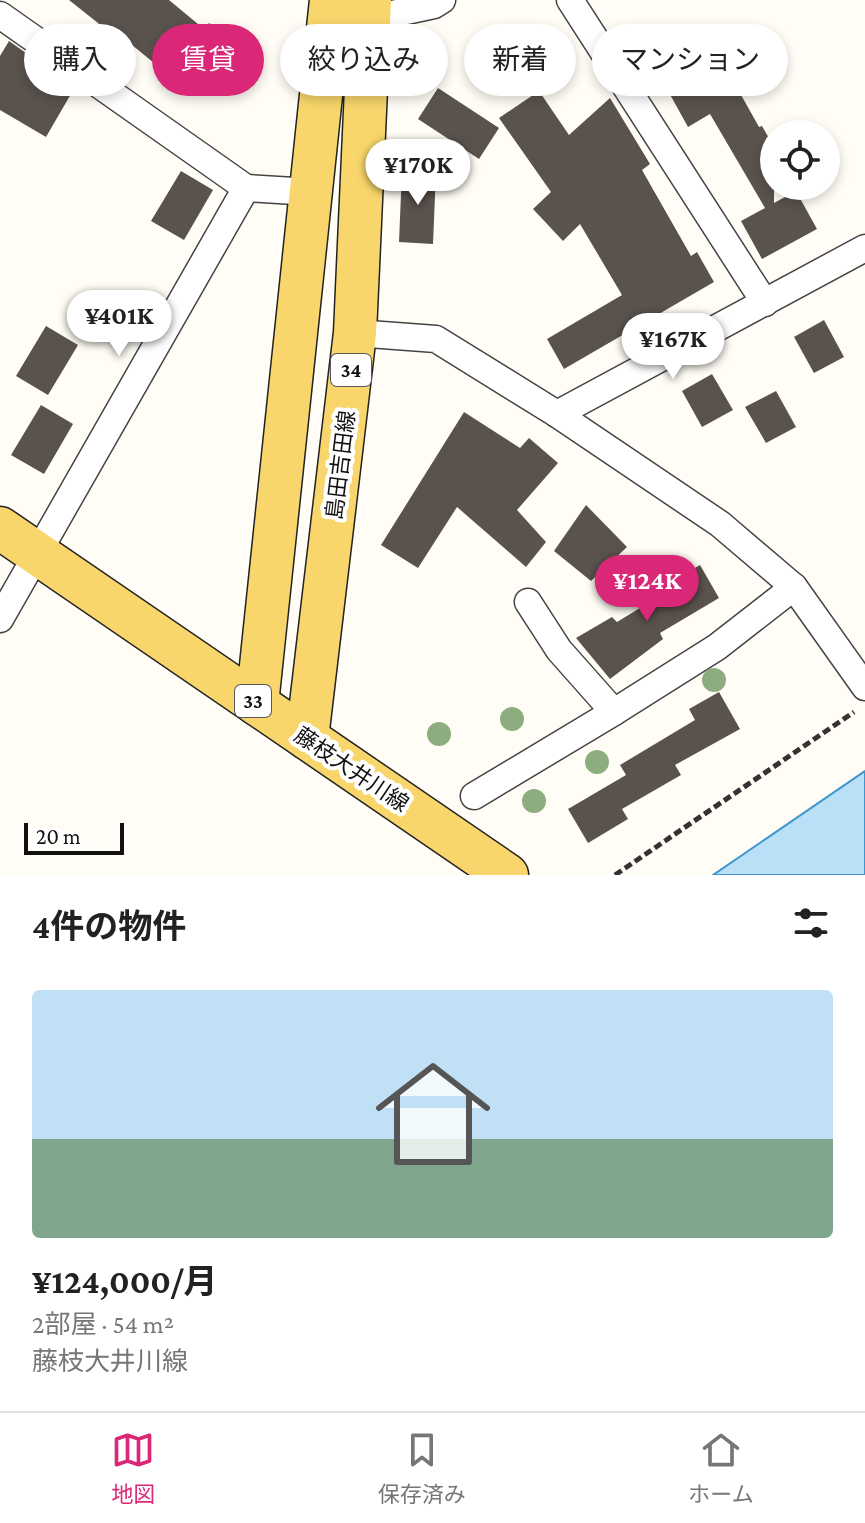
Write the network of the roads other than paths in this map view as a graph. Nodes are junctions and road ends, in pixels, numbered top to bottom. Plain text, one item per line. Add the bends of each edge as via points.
1 (331, 0) edge
2 (442, 0) edge
3 (570, 0) edge
4 (370, 10) edge
5 (0, 15) edge
6 (246, 188) junction
7 (311, 192) junction
8 (865, 248) edge
9 (765, 303) junction
10 (355, 333) junction
11 (557, 414) junction
12 (0, 528) edge
13 (36, 553) junction
14 (794, 587) junction
15 (528, 602) dead end
16 (0, 619) edge
17 (865, 687) edge
18 (257, 704) junction
19 (614, 712) junction
20 (307, 738) junction
21 (474, 796) dead end
22 (507, 875) edge

1 - 7 main road
2 - 4 street
3 - 9 street
4 - 10 main road, 島田吉田線 / 34
5 - 6 street
6 - 7 street
6 - 13 street
7 - 18 main road
8 - 9 street
9 - 11 street
10 - 11 street via 436,339
10 - 20 main road, 島田吉田線 / 34
11 - 14 street via 720,524
12 - 13 main road, 藤枝大井川線 / 33
13 - 16 street
13 - 18 main road, 藤枝大井川線 / 33
14 - 17 street
14 - 19 street via 717,647
15 - 19 street via 559,650
18 - 20 main road, 藤枝大井川線 / 33
19 - 21 street
20 - 22 main road, 藤枝大井川線 / 33

